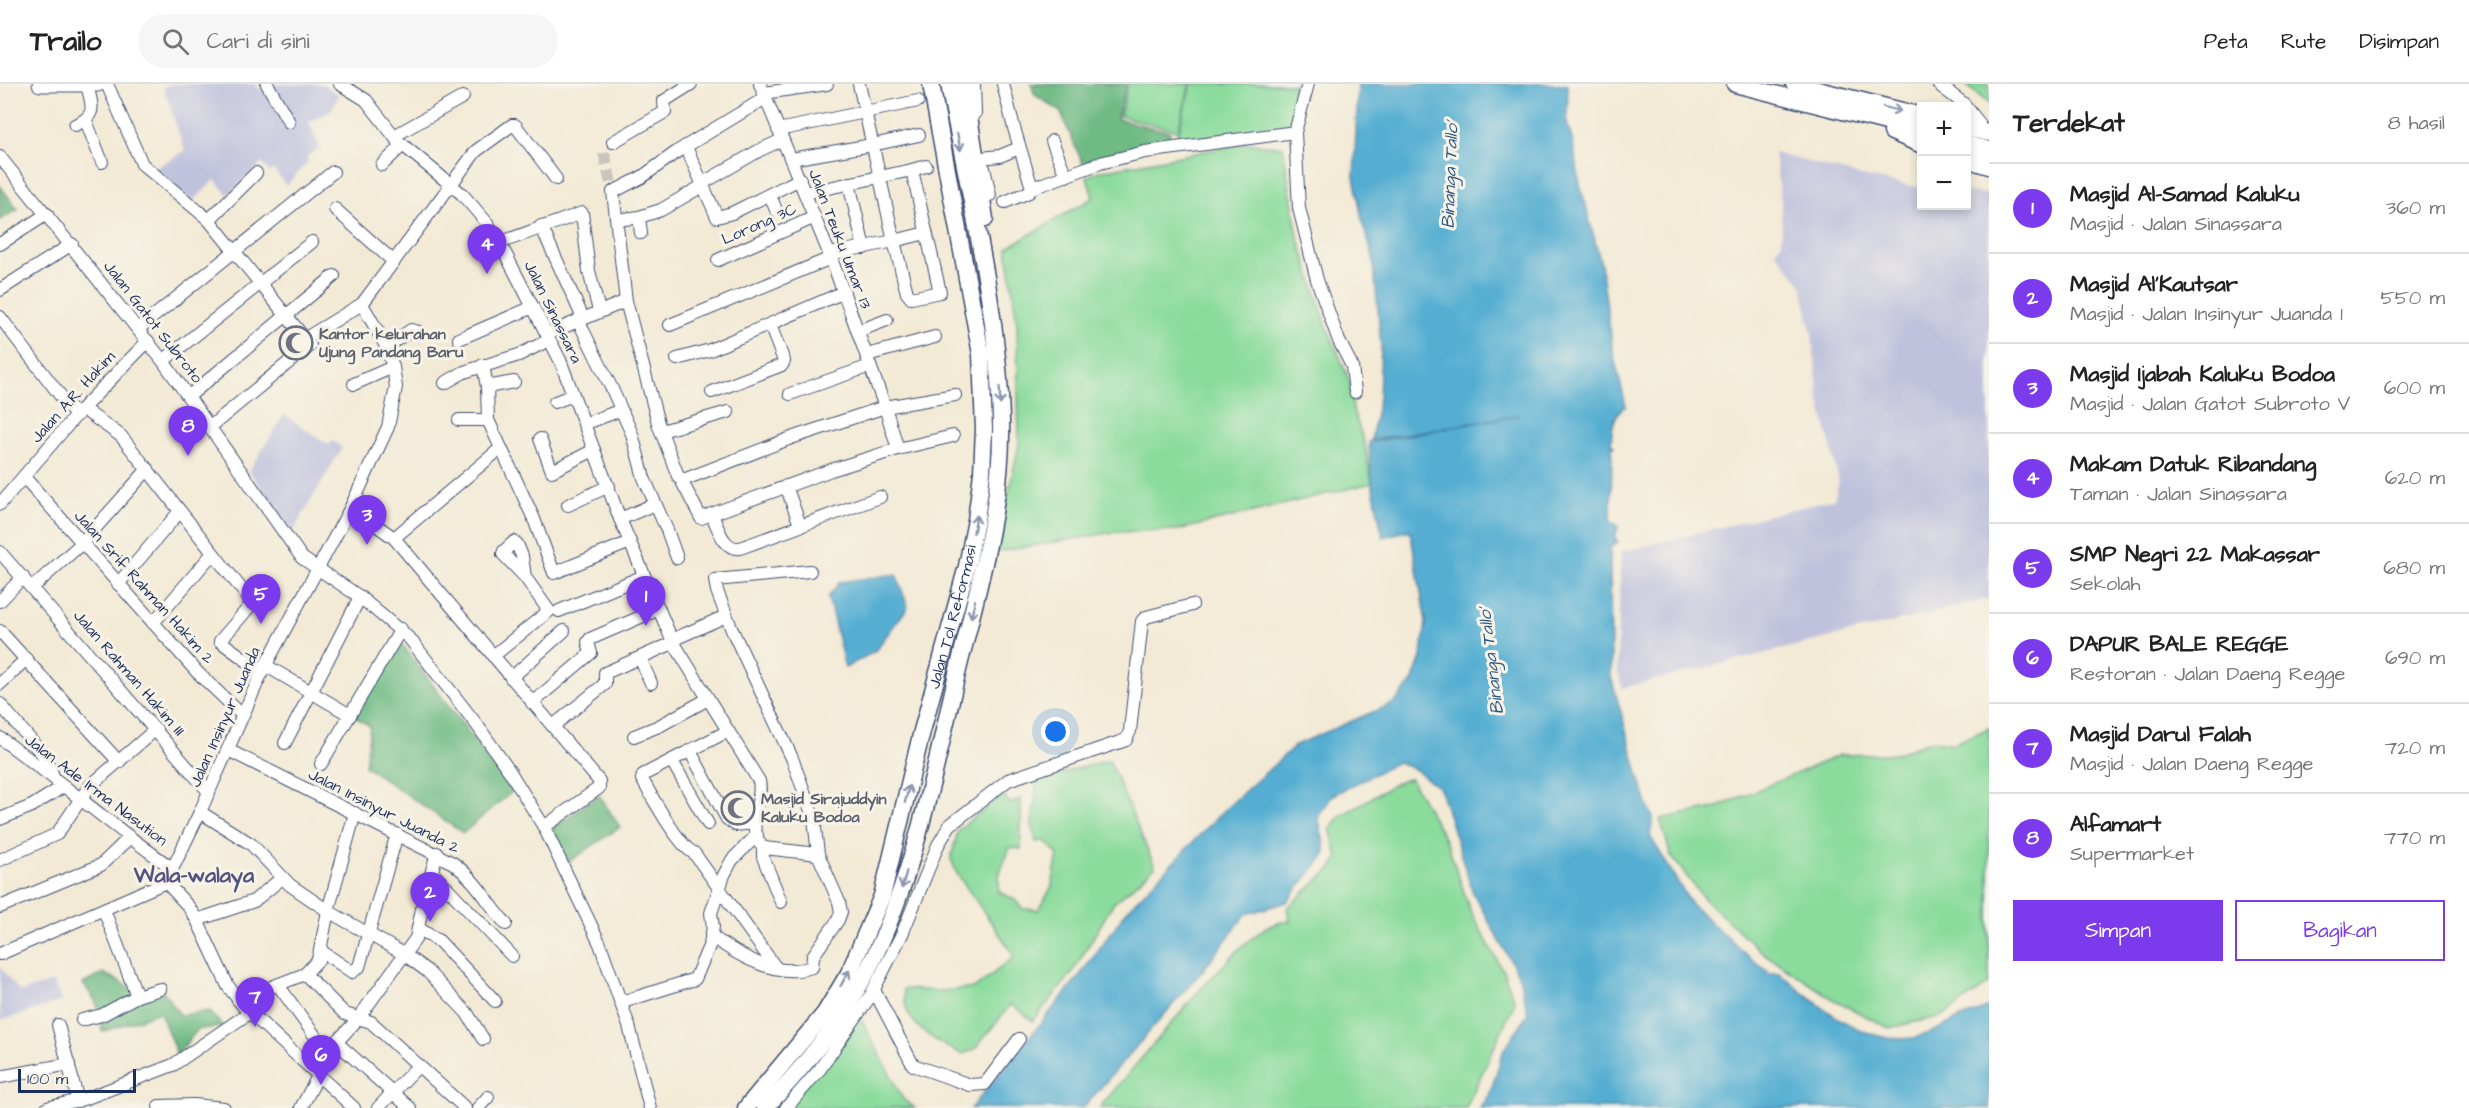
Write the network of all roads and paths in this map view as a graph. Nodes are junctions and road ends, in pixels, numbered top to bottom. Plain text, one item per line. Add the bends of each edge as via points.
1 (40, 84) edge
2 (65, 84) edge
3 (98, 84) edge
4 (107, 84) edge
5 (267, 84) edge
6 (340, 84) edge
7 (691, 84) edge
8 (827, 84) edge
9 (859, 84) edge
10 (931, 84) edge
11 (949, 84) edge
12 (964, 84) edge
13 (974, 84) edge
14 (1003, 84) edge
15 (1308, 84) edge
16 (1734, 84) edge
17 (1794, 84) edge
18 (1938, 84) edge
19 (87, 85) edge
20 (763, 91) edge
21 (918, 92) edge
22 (463, 97) dead end
23 (1844, 111) junction
24 (866, 112) junction
25 (1917, 115) edge
26 (290, 123) dead end
27 (1917, 130) edge
28 (1978, 131) edge
29 (1295, 132) junction
30 (780, 135) junction
31 (919, 135) dead end
32 (398, 141) junction
33 (1052, 141) dead end
34 (614, 142) dead end
35 (1917, 143) edge
36 (872, 145) junction
37 (1971, 145) edge
38 (686, 147) junction
39 (1020, 148) junction
40 (1989, 150) edge
41 (0, 157) edge
42 (981, 158) junction
43 (791, 159) junction
44 (1971, 161) edge
45 (102, 162) dead end
46 (382, 165) dead end
47 (926, 166) dead end
48 (1989, 166) edge
49 (912, 170) junction
50 (333, 172) dead end
51 (256, 173) dead end
52 (1066, 176) junction
53 (880, 177) junction
54 (556, 179) dead end
55 (800, 179) junction
56 (849, 183) junction
57 (451, 184) junction
58 (704, 184) junction
59 (1032, 188) junction
60 (805, 193) junction
61 (770, 195) junction
62 (990, 195) dead end
63 (1005, 202) dead end
64 (334, 209) dead end
65 (777, 210) dead end
66 (47, 214) junction
67 (639, 217) junction
68 (814, 217) junction
69 (209, 220) junction
70 (617, 220) junction
71 (541, 226) junction
72 (641, 233) dead end
73 (926, 233) junction
74 (312, 242) dead end
75 (894, 242) junction
76 (499, 243) junction
77 (0, 244) edge
78 (72, 244) junction
79 (864, 248) junction
80 (235, 252) junction
81 (831, 256) junction
82 (718, 260) dead end
83 (394, 262) junction
84 (334, 276) dead end
85 (261, 284) junction
86 (0, 290) edge
87 (844, 292) junction
88 (626, 302) junction
89 (362, 304) junction
90 (533, 307) junction
91 (599, 311) junction
92 (286, 315) junction
93 (580, 319) junction
94 (887, 320) dead end
95 (1, 321) edge
96 (670, 325) dead end
97 (770, 325) junction
98 (138, 329) junction
99 (858, 331) junction
100 (419, 332) dead end
101 (548, 337) junction
102 (935, 337) dead end
103 (306, 338) junction
104 (459, 339) dead end
105 (148, 341) junction
106 (386, 347) junction
107 (981, 354) junction
108 (677, 359) dead end
109 (163, 361) junction
110 (869, 361) junction
111 (483, 365) junction
112 (393, 367) junction
113 (999, 368) junction
114 (514, 382) dead end
115 (445, 383) dead end
116 (354, 384) dead end
117 (487, 387) junction
118 (712, 392) dead end
119 (1355, 392) dead end
120 (790, 394) dead end
121 (573, 395) junction
122 (955, 395) dead end
123 (189, 396) junction
124 (555, 402) dead end
125 (885, 407) junction
126 (621, 410) junction
127 (79, 412) junction
128 (728, 412) dead end
129 (459, 420) dead end
130 (488, 420) junction
131 (584, 424) junction
132 (659, 426) junction
133 (210, 427) junction
134 (953, 436) dead end
135 (540, 440) dead end
136 (501, 448) junction
137 (898, 449) junction
138 (594, 450) junction
139 (148, 469) junction
140 (24, 477) junction
141 (682, 479) junction
142 (609, 486) junction
143 (786, 486) junction
144 (880, 497) dead end
145 (0, 504) edge
146 (655, 504) junction
147 (568, 505) dead end
148 (351, 507) junction
149 (180, 511) junction
150 (707, 516) junction
151 (620, 519) junction
152 (800, 525) junction
153 (394, 538) junction
154 (630, 542) junction
155 (82, 543) junction
156 (0, 552) edge
157 (213, 553) junction
158 (677, 558) dead end
159 (317, 568) junction
160 (810, 571) dead end
161 (644, 576) junction
162 (23, 577) junction
163 (525, 577) dead end
164 (118, 584) junction
165 (32, 588) junction
166 (360, 597) junction
167 (0, 601) edge
168 (1192, 605) dead end
169 (659, 609) junction
170 (559, 611) dead end
171 (726, 616) junction
172 (153, 622) junction
173 (401, 629) junction
174 (0, 631) edge
175 (564, 631) dead end
176 (673, 642) junction
177 (493, 656) junction
178 (640, 658) junction
179 (26, 659) junction
180 (264, 669) junction
181 (511, 678) junction
182 (651, 682) dead end
183 (0, 684) edge
184 (312, 693) junction
185 (708, 699) junction
186 (532, 703) junction
187 (0, 704) edge
188 (242, 715) junction
189 (350, 715) junction
190 (553, 726) junction
191 (156, 729) junction
192 (728, 731) junction
193 (634, 736) dead end
194 (1, 740) edge
195 (285, 743) dead end
196 (228, 750) junction
197 (690, 752) junction
198 (672, 761) junction
199 (119, 762) junction
200 (321, 764) dead end
201 (59, 783) junction
202 (209, 792) junction
203 (81, 799) junction
204 (200, 812) junction
205 (355, 813) junction
206 (0, 819) edge
207 (708, 824) dead end
208 (544, 827) junction
209 (755, 829) junction
210 (397, 834) junction
211 (129, 838) junction
212 (762, 847) junction
213 (437, 853) junction
214 (818, 854) junction
215 (0, 861) edge
216 (172, 868) junction
217 (432, 872) junction
218 (282, 878) junction
219 (166, 882) junction
220 (720, 889) junction
221 (781, 902) dead end
222 (0, 907) edge
223 (104, 910) junction
224 (328, 911) junction
225 (197, 920) junction
226 (506, 924) dead end
227 (418, 928) junction
228 (368, 934) junction
229 (711, 936) junction
230 (321, 951) junction
231 (0, 954) edge
232 (404, 954) junction
233 (512, 956) dead end
234 (776, 968) junction
235 (305, 974) junction
236 (278, 985) junction
237 (160, 989) dead end
238 (874, 990) junction
239 (137, 996) junction
240 (238, 1000) junction
241 (495, 1000) dead end
242 (622, 1002) junction
243 (249, 1013) junction
244 (825, 1013) junction
245 (358, 1018) junction
246 (82, 1020) dead end
247 (58, 1025) dead end
248 (483, 1039) dead end
249 (1019, 1039) dead end
250 (336, 1042) junction
251 (69, 1064) junction
252 (420, 1065) junction
253 (318, 1076) junction
254 (0, 1077) edge
255 (393, 1093) junction
256 (488, 1097) dead end
257 (78, 1101) junction
258 (159, 1106) dead end
259 (194, 1107) edge
260 (46, 1108) edge
261 (224, 1108) edge
262 (301, 1108) edge
263 (354, 1108) edge
264 (378, 1108) edge
265 (410, 1108) edge
266 (465, 1108) edge
267 (478, 1108) edge
268 (650, 1108) edge
269 (737, 1108) edge
270 (746, 1108) edge
271 (765, 1108) edge
272 (786, 1108) edge

1 - 2 main road
2 - 19 main road
3 - 19 main road
4 - 69 street via 142,164
5 - 26 street
6 - 32 street, Jalan Sinassara via 366,100
7 - 34 street via 664,101 665,112
8 - 20 street
9 - 24 street
10 - 107 highway, Jalan Tol Reformasi
11 -> 113 highway, Jalan Tol Reformasi
12 - 113 highway via 997,296
13 - 42 street
14 - 39 street
15 - 29 street
16 - 23 highway
17 -> 25 highway
18 - 28 street via 1970,109 1979,123
19 - 45 street via 92,109 80,123
20 - 30 street, Jalan Teuku Umar 13
20 - 38 street
21 - 24 street
21 - 107 highway
22 - 32 street
23 - 27 highway
23 - 35 highway
24 - 30 street
24 - 36 street
29 - 52 street via 1145,152
29 - 119 street via 1301,216 1317,280 1352,366
30 - 43 street, Jalan Teuku Umar 13
30 - 58 street
31 - 36 street
32 - 46 street
32 - 57 street, Jalan Sinassara
33 - 52 street
36 - 43 street
36 - 53 street
37 - 40 highway
38 - 58 street
38 - 70 street via 613,192
39 - 42 street
39 - 59 street
41 - 66 street, Jalan Gatot Subroto
42 - 62 street
43 - 55 street, Jalan Teuku Umar 13
44 - 48 highway
47 - 49 street
49 - 53 street
49 - 73 street
50 - 80 street
51 - 69 street
52 - 59 street
53 - 56 street
53 - 75 street
54 - 57 street via 513,125 479,148
55 - 60 street, Jalan Teuku Umar 13
55 - 61 street
56 - 60 street
56 - 79 street
57 - 76 street, Jalan Sinassara via 475,208
57 - 83 street
58 - 61 street via 717,218
58 - 67 street via 661,210
59 - 63 street
60 - 68 street, Jalan Teuku Umar 13
61 - 65 street
64 - 83 street
66 - 77 street
66 - 78 street, Jalan Gatot Subroto
67 - 70 street
67 - 72 street
68 - 81 street, Jalan Teuku Umar 13
68 - 82 street, Lorong 3C
69 - 80 street
70 - 88 street
71 - 76 street
71 - 91 street via 582,213 589,271
71 - 93 street
73 - 75 street
73 - 75 street via 940,292 909,297
74 - 85 street
75 - 79 street
76 - 90 street, Jalan Sinassara
78 - 86 street
78 - 98 street, Jalan Gatot Subroto
79 - 81 street
80 - 85 street
80 - 98 street
81 - 87 street, Jalan Teuku Umar 13
81 - 96 street
83 - 89 street
84 - 92 street
85 - 92 street
85 - 109 street
87 - 97 street
87 - 99 street, Jalan Teuku Umar 13
88 - 91 street
88 - 132 street
89 - 103 street
89 - 106 street, Jalan Insinyur Juanda
90 - 101 street, Jalan Sinassara
90 - 104 street
91 - 93 street
92 - 103 street
92 - 123 street
93 - 101 street
93 - 126 street
94 - 99 street
95 - 127 street
97 - 108 street
97 - 118 street via 782,365
98 - 105 street, Jalan Gatot Subroto
99 - 110 street, Jalan Teuku Umar 13
100 - 106 street via 411,330
101 - 111 street via 519,355
101 - 121 street, Jalan Sinassara
102 - 110 street
103 - 133 street via 309,348
105 - 109 street, Jalan Gatot Subroto
105 - 127 street, Jalan A.R. Hakim
106 - 112 street, Jalan Insinyur Juanda
244 -> 107 highway, Jalan Tol Reformasi via 853,964 882,896 967,566 982,472
109 - 123 street, Jalan Gatot Subroto
110 - 120 street
110 - 125 street, Jalan Teuku Umar 13
111 - 115 street
111 - 117 street
112 - 116 street
112 - 148 street, Jalan Insinyur Juanda via 396,387 388,427
113 -> 271 highway, Jalan Tol Reformasi via 999,474 983,567 937,759 898,897 871,965 847,1007
114 - 117 street
117 - 130 street
121 - 124 street
121 - 131 street, Jalan Sinassara
122 - 125 street
123 - 133 street, Jalan Gatot Subroto
125 - 137 street, Jalan Teuku Umar 13
125 - 141 street
126 - 131 street
126 - 146 street
127 - 139 street via 121,436
127 - 140 street, Jalan A.R. Hakim
128 - 132 street via 664,430
129 - 130 street
130 - 136 street
131 - 138 street, Jalan Sinassara
132 - 141 street
133 - 159 street, Jalan Gatot Subroto via 302,558
134 - 137 street
135 - 138 street via 552,471
136 - 153 street
136 - 154 street via 554,573
137 - 143 street
138 - 142 street, Jalan Sinassara
139 - 149 street
139 - 155 street
140 - 145 street, Jalan A.R. Hakim
140 - 155 street, Jalan Srif Rahman Hakim 2
141 - 150 street
142 - 147 street
142 - 151 street, Jalan Sinassara
143 - 150 street
143 - 152 street
144 - 152 street
146 - 151 street
146 - 158 street
148 - 153 street
148 - 159 street, Jalan Insinyur Juanda
149 - 157 street
149 - 164 street
150 - 152 street via 734,549
151 - 154 street, Jalan Sinassara
153 - 177 street
154 - 161 street, Jalan Sinassara
155 - 164 street, Jalan Srif Rahman Hakim 2
155 - 165 street
156 - 162 street, Jalan Rahman Hakim III
157 - 172 street
157 - 180 street via 251,602 221,642
159 - 166 street, Jalan Gatot Subroto
159 - 180 street, Jalan Insinyur Juanda
160 - 171 street via 716,579
161 - 169 street, Jalan Sinassara
161 - 170 street
162 - 165 street, Jalan Rahman Hakim III
162 - 167 street
163 - 177 street via 549,611
164 - 172 street, Jalan Srif Rahman Hakim 2
165 - 191 street, Jalan Rahman Hakim III
166 - 173 street, Jalan Gatot Subroto
166 - 184 street
168 - 238 street via 1143,618 1126,740 1008,780 950,825
169 - 176 street, Jalan Sinassara
169 - 186 street via 590,639 591,653
171 - 176 street
171 - 214 street via 792,758 814,819
172 - 188 street, Jalan Srif Rahman Hakim 2
173 - 189 street
173 - 208 street, Jalan Gatot Subroto via 477,725
174 - 179 street
175 - 181 street
176 - 178 street
176 - 185 street, Jalan Sinassara
177 - 181 street
178 - 182 street
178 - 190 street via 605,673 605,684
179 - 183 street
179 - 199 street
180 - 184 street
180 - 188 street, Jalan Insinyur Juanda
181 - 186 street
184 - 189 street
184 - 195 street
185 - 192 street, Jalan Sinassara
185 - 193 street
186 - 190 street
187 - 201 street via 45,757
188 - 196 street, Jalan Insinyur Juanda
189 - 200 street
190 - 208 street via 600,785
191 - 199 street
191 - 202 street, Jalan Rahman Hakim III
192 - 197 street
192 - 209 street, Jalan Sinassara via 759,781
194 - 201 street, Jalan Ade Irma Nasution
196 - 202 street, Jalan Insinyur Juanda
196 - 205 street, Jalan Insinyur Juanda 2
197 - 198 street
197 - 209 street via 727,819
198 - 207 street
198 - 220 street via 642,779 670,826
199 - 203 street via 89,787
201 - 203 street, Jalan Ade Irma Nasution
201 - 206 street via 32,806
202 - 204 street, Jalan Insinyur Juanda
203 - 211 street, Jalan Ade Irma Nasution
203 - 215 street via 57,834
204 - 216 street, Jalan Insinyur Juanda
204 - 218 street via 232,830
205 - 210 street, Jalan Insinyur Juanda 2
205 - 224 street
208 - 242 street, Jalan Gatot Subroto via 600,944
209 - 212 street
209 - 220 street via 729,864
210 - 213 street, Jalan Insinyur Juanda 2
210 - 228 street
211 - 216 street, Jalan Ade Irma Nasution
211 - 222 street via 101,865
212 - 214 street
212 - 221 street
213 - 217 street
213 - 226 street, Jalan Insinyur Juanda 2 via 467,874
214 - 234 street via 839,902 840,916 813,956 812,967 796,971
216 - 219 street, Jalan Insinyur Juanda
217 - 227 street
217 - 233 street
218 - 224 street
218 - 225 street via 254,901
219 - 223 street
219 - 225 street
220 - 229 street via 711,913
220 - 234 street
223 - 231 street
223 - 239 street
224 - 228 street
224 - 230 street
225 - 240 street
227 - 232 street
227 - 241 street via 439,941
228 - 230 street via 356,971
228 - 232 street
229 - 234 street via 738,954
229 - 242 street via 695,979
230 - 235 street
232 - 245 street
232 - 248 street via 453,996
235 - 236 street
235 - 245 street via 345,1014
236 - 240 street
236 - 250 street via 318,1040 328,1049
237 - 239 street
238 - 249 street via 909,1059 920,1069 970,1084 984,1084
238 - 272 street via 820,1069
239 - 246 street via 102,1015
240 - 243 street
242 - 268 street, Jalan Gatot Subroto
243 - 253 street
243 - 257 street via 179,1062
244 - 269 street via 813,1020
244 - 270 highway, Jalan Tol Reformasi
245 - 250 street
245 - 252 street via 371,1022
247 - 251 street
250 - 255 street
251 - 254 street
251 - 257 street
252 - 255 street
252 - 266 street
253 - 262 street
253 - 263 street
255 - 264 street
255 - 265 street
256 - 267 street
257 - 260 street
258 - 259 street
259 - 261 street

